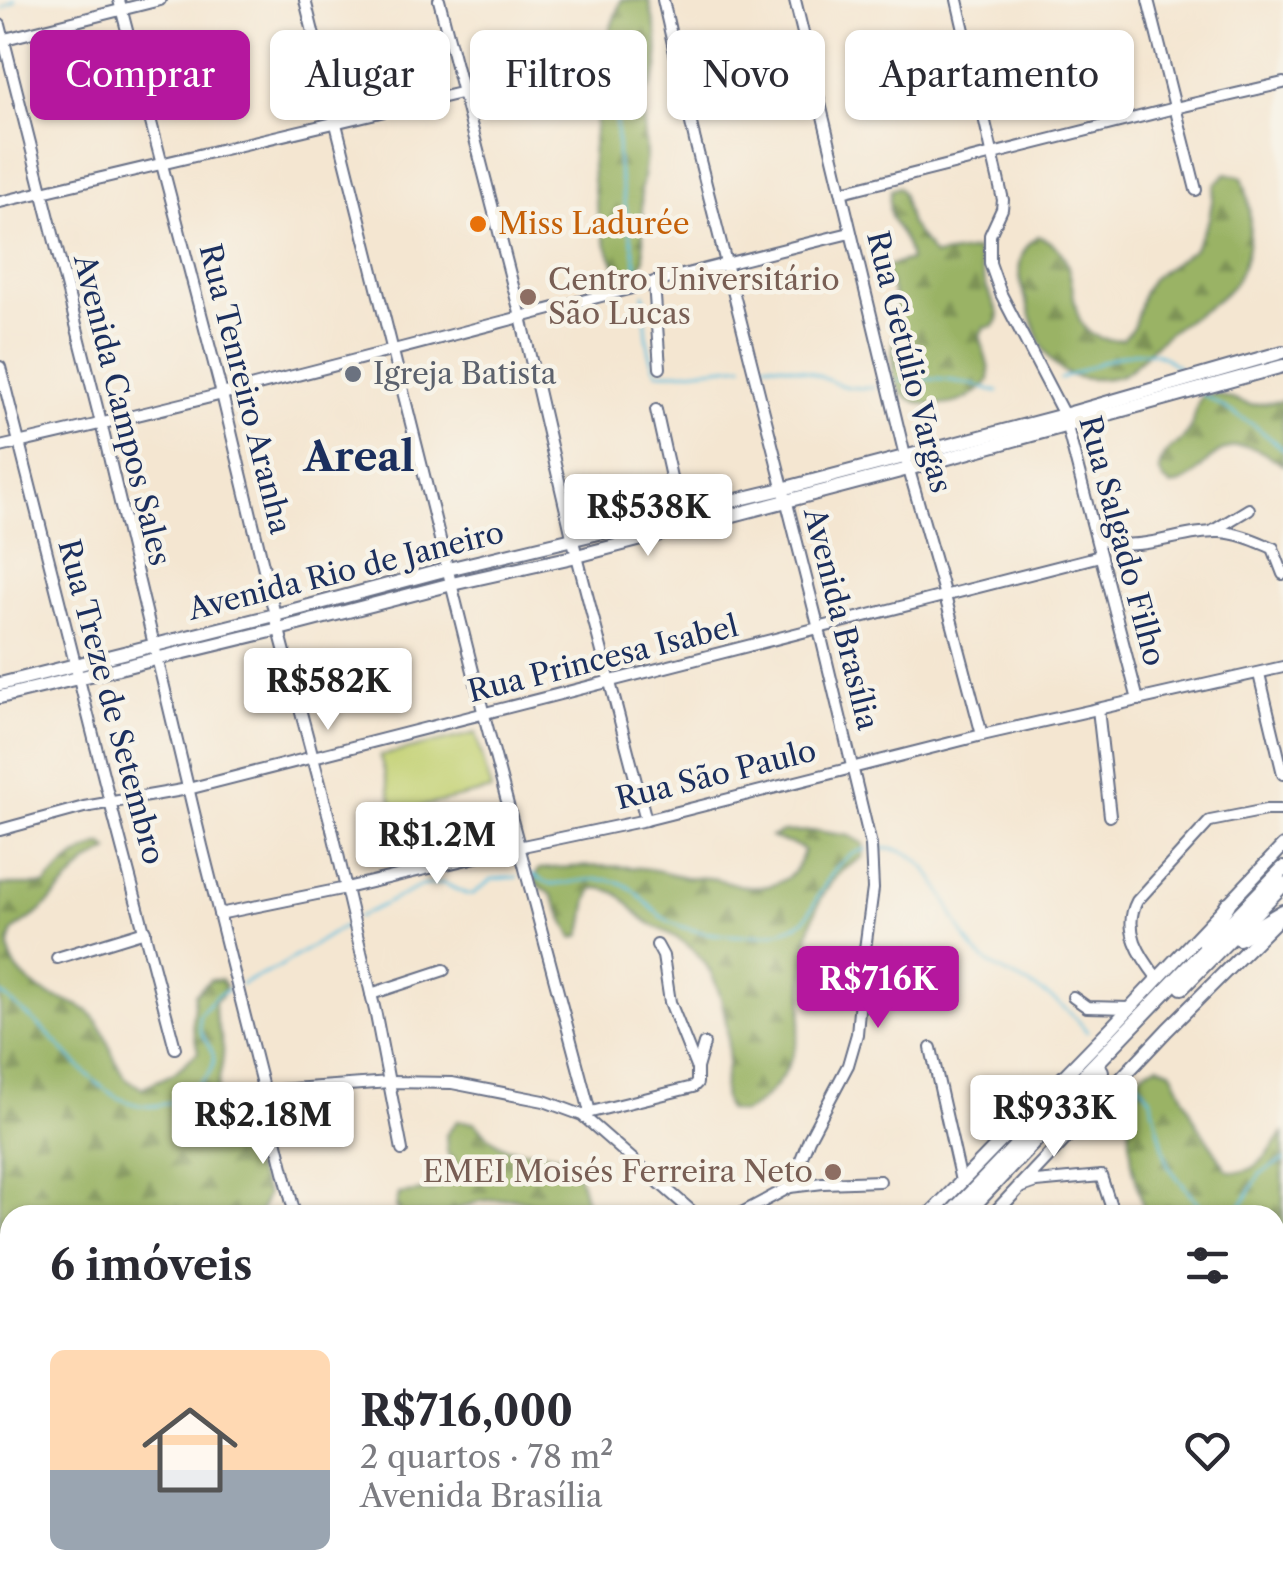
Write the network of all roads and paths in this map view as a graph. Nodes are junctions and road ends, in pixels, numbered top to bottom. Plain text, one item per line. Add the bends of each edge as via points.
1 (160, 0) edge
2 (305, 0) edge
3 (439, 0) edge
4 (663, 0) edge
5 (795, 0) edge
6 (957, 0) edge
7 (1148, 0) edge
8 (120, 4) edge
9 (0, 24) edge
10 (2, 39) edge
11 (1283, 84) edge
12 (470, 90) edge
13 (462, 92) junction
14 (1176, 108) junction
15 (336, 121) junction
16 (994, 154) junction
17 (163, 164) junction
18 (42, 190) junction
19 (1196, 190) dead end
20 (842, 192) junction
21 (0, 202) edge
22 (850, 233) junction
23 (727, 263) junction
24 (654, 282) junction
25 (522, 317) junction
26 (394, 351) junction
27 (1283, 352) edge
28 (1283, 366) edge
29 (0, 367) edge
30 (660, 368) dead end
31 (222, 394) junction
32 (656, 410) dead end
33 (1065, 420) junction
34 (101, 423) junction
35 (18, 442) junction
36 (0, 446) edge
37 (906, 463) junction
38 (784, 495) junction
39 (1249, 509) dead end
40 (679, 513) junction
41 (1210, 532) junction
42 (1096, 537) junction
43 (573, 540) junction
44 (1278, 546) edge
45 (577, 556) junction
46 (1100, 556) junction
47 (448, 569) junction
48 (1283, 574) edge
49 (452, 584) junction
50 (946, 596) junction
51 (277, 622) junction
52 (819, 629) junction
53 (154, 652) junction
54 (1283, 668) edge
55 (77, 672) junction
56 (1259, 674) junction
57 (610, 683) junction
58 (0, 684) edge
59 (0, 698) edge
60 (1138, 700) junction
61 (1098, 709) junction
62 (484, 715) junction
63 (982, 735) junction
64 (314, 756) junction
65 (853, 766) junction
66 (1283, 774) edge
67 (188, 789) junction
68 (110, 802) junction
69 (1283, 810) edge
70 (1110, 816) dead end
71 (646, 820) junction
72 (0, 830) edge
73 (1283, 846) edge
74 (518, 847) junction
75 (1283, 869) edge
76 (1283, 884) edge
77 (346, 888) junction
78 (1228, 904) joint
79 (1283, 913) edge
80 (219, 914) junction
81 (146, 931) junction
82 (657, 945) dead end
83 (1221, 948) junction
84 (58, 958) dead end
85 (444, 970) dead end
86 (1161, 986) junction
87 (371, 994) junction
88 (1073, 997) dead end
89 (1130, 1008) junction
90 (704, 1044) dead end
91 (175, 1048) dead end
92 (931, 1048) dead end
93 (697, 1068) junction
94 (390, 1082) junction
95 (264, 1091) junction
96 (586, 1114) junction
97 (402, 1150) dead end
98 (880, 1181) dead end
99 (962, 1181) junction
100 (790, 1188) junction
101 (1018, 1188) junction
102 (292, 1205) edge
103 (685, 1205) edge
104 (757, 1205) edge
105 (939, 1205) edge
106 (959, 1205) edge
107 (974, 1205) edge
108 (1002, 1205) edge
109 (1111, 1205) edge

1 - 8 street
2 - 15 street
3 - 13 street
4 - 23 street, Avenida Brasília
5 - 20 street, Rua Getúlio Vargas
6 - 16 street, Rua Salgado Filho
7 - 14 street
8 - 10 street
8 - 17 street, Rua Tenreiro Aranha
9 - 10 street, Avenida Campos Sales
10 - 18 street, Avenida Campos Sales
11 - 14 street
12 - 13 street
13 - 15 street
13 - 25 street
14 - 16 street
14 - 19 street
15 - 17 street
15 - 26 street
16 - 20 street
16 - 33 street, Rua Salgado Filho via 1003,200 990,236 990,264
17 - 18 street
17 - 31 street, Rua Tenreiro Aranha
18 - 21 street
18 - 34 street, Avenida Campos Sales
20 - 22 street, Rua Getúlio Vargas
22 - 23 street
22 - 37 street, Rua Getúlio Vargas
23 - 24 street
23 - 38 street, Avenida Brasília
24 - 25 street
24 - 30 street
25 - 26 street
25 - 43 street
26 - 31 street
26 - 47 street
27 - 33 main road, Avenida Rio de Janeiro
28 - 33 main road, Avenida Rio de Janeiro
29 - 35 street, Rua Treze de Setembro
31 - 34 street
31 - 51 street, Rua Tenreiro Aranha
32 - 40 street
33 - 37 main road, Avenida Rio de Janeiro
33 - 42 street, Rua Salgado Filho
34 - 35 street
34 - 53 street, Avenida Campos Sales
35 - 36 street
35 - 55 street, Rua Treze de Setembro
37 - 38 main road, Avenida Rio de Janeiro
37 - 50 street, Rua Getúlio Vargas
38 - 40 main road, Avenida Rio de Janeiro
38 - 45 main road, Avenida Rio de Janeiro
38 - 52 street, Avenida Brasília
39 - 41 street
40 - 43 main road, Avenida Rio de Janeiro
41 - 42 street via 1128,545
41 - 44 street
42 - 46 street, Rua Salgado Filho
43 - 45 street
43 - 47 main road, Avenida Rio de Janeiro
44 - 48 street
45 - 49 main road, Avenida Rio de Janeiro
45 - 57 street
46 - 50 street, Rua Princesa Isabel
46 - 60 street, Rua Salgado Filho
47 - 49 street
47 - 51 main road, Avenida Rio de Janeiro
49 - 51 main road, Avenida Rio de Janeiro
49 - 62 street
50 - 52 street, Rua Princesa Isabel
50 - 63 street, Rua Getúlio Vargas
51 - 53 main road, Avenida Rio de Janeiro
51 - 64 street, Rua Tenreiro Aranha
52 - 57 street, Rua Princesa Isabel
52 - 65 street, Avenida Brasília
53 - 55 main road, Avenida Rio de Janeiro
53 - 67 street, Avenida Campos Sales
54 - 56 street, Rua São Paulo
55 - 58 main road, Avenida Rio de Janeiro
55 - 59 main road, Avenida Rio de Janeiro
55 - 68 street, Rua Treze de Setembro
56 - 60 street, Rua São Paulo
56 - 66 street
57 - 62 street, Rua Princesa Isabel
57 - 71 street
60 - 61 street, Rua São Paulo
61 - 63 street, Rua São Paulo
61 - 70 street
62 - 64 street, Rua Princesa Isabel
62 - 74 street
63 - 65 street, Rua São Paulo
64 - 67 street, Rua Princesa Isabel
64 - 77 street, Rua Tenreiro Aranha
65 - 71 street, Rua São Paulo
65 - 100 street, Avenida Brasília via 872,850 873,890 858,1034
67 - 68 street, Rua Princesa Isabel
67 - 80 street, Avenida Campos Sales
68 - 72 street, Rua Princesa Isabel
68 - 81 street, Rua Treze de Setembro
69 - 86 street via 1206,825 1137,901 1130,916 1136,944
71 - 74 street, Rua São Paulo
73 - 78 main road
74 - 77 street, Rua São Paulo
74 - 96 street
75 - 86 highway
76 - 83 highway
77 - 80 street, Rua São Paulo
77 - 87 street, Rua Tenreiro Aranha
78 - 86 highway
79 - 83 highway
79 - 101 main road
80 - 95 street, Avenida Campos Sales
81 - 84 street
81 - 91 street, Rua Treze de Setembro
82 - 93 street
83 - 107 highway
85 - 87 street
86 - 89 main road
86 - 106 highway
87 - 94 street, Rua Tenreiro Aranha
88 - 89 street via 1087,1007
89 - 99 main road
90 - 93 street
92 - 99 street
93 - 96 street via 693,1086
94 - 95 street
94 - 96 street via 452,1082
94 - 97 street, Rua Tenreiro Aranha
95 - 102 street, Avenida Campos Sales
96 - 103 street
98 - 100 street
99 - 105 main road
100 - 104 street
101 - 108 main road
101 - 109 street via 1101,1176

